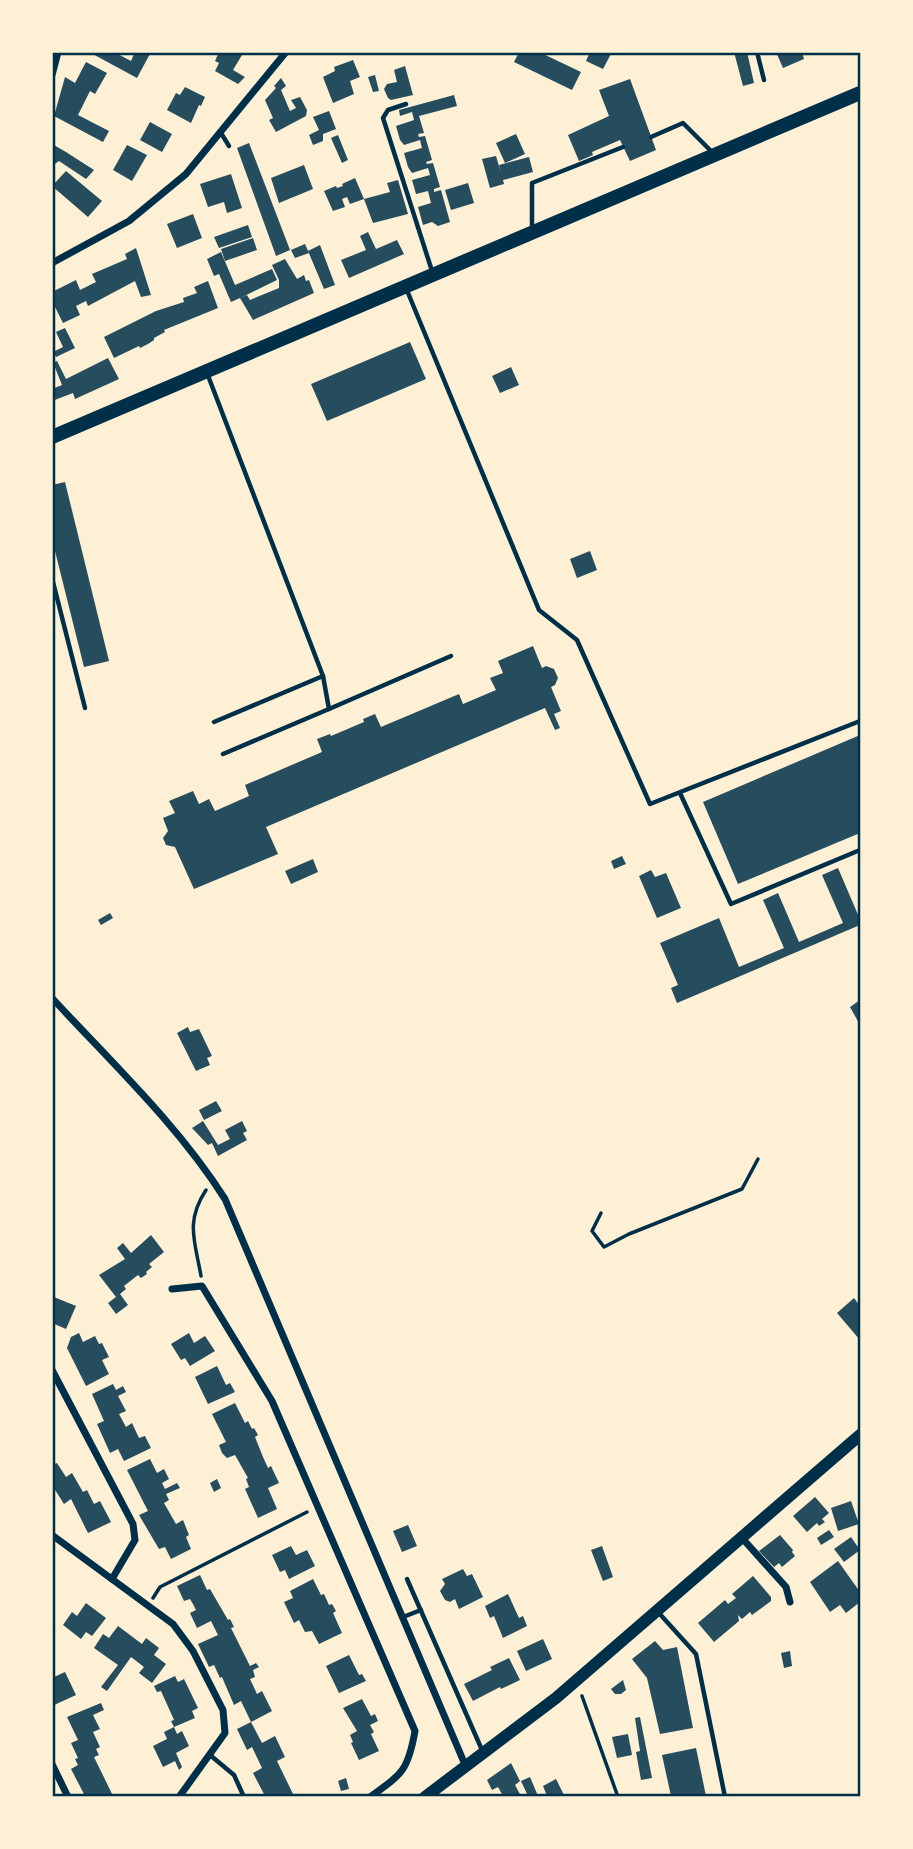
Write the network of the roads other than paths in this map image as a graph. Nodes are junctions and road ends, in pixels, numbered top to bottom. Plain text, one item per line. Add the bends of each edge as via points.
1 (58, 52) edge
2 (286, 52) edge
3 (757, 52) edge
4 (52, 75) edge
5 (764, 80) dead end
6 (860, 93) edge
7 (406, 104) dead end
8 (220, 132) junction
9 (651, 137) dead end
10 (229, 146) dead end
11 (623, 147) dead end
12 (715, 155) junction
13 (532, 233) junction
14 (52, 263) edge
15 (433, 275) junction
16 (406, 287) junction
17 (206, 372) junction
18 (52, 437) edge
19 (52, 578) edge
20 (451, 656) dead end
21 (323, 676) junction
22 (85, 708) dead end
23 (329, 709) junction
24 (214, 722) dead end
25 (860, 722) edge
26 (223, 754) dead end
27 (680, 793) junction
28 (860, 850) edge
29 (52, 999) edge
30 (172, 1289) dead end
31 (52, 1370) edge
32 (860, 1435) edge
33 (52, 1535) edge
34 (742, 1538) junction
35 (111, 1579) junction
36 (407, 1579) dead end
37 (789, 1602) dead end
38 (421, 1610) junction
39 (657, 1611) junction
40 (403, 1617) junction
41 (484, 1754) junction
42 (210, 1755) junction
43 (52, 1763) edge
44 (466, 1768) junction
45 (68, 1797) edge
46 (179, 1797) edge
47 (244, 1797) edge
48 (370, 1797) edge
49 (425, 1797) edge
50 (725, 1797) edge

1 - 4 street
2 - 8 street
3 - 5 lane
6 - 12 main road
7 - 15 lane via 388,110 383,118
8 - 10 lane
8 - 14 street via 186,174 129,221
9 - 12 lane via 683,123
11 - 13 lane via 532,183
12 - 13 main road
13 - 15 main road
15 - 16 main road
16 - 17 main road
16 - 27 lane via 539,610 577,640 650,804
17 - 18 main road
17 - 21 lane
19 - 22 lane
20 - 23 lane
21 - 23 lane
21 - 24 lane
23 - 26 lane
25 - 27 lane
27 - 28 lane via 731,904
29 - 40 street via 168,1123 225,1199
30 - 48 street via 202,1286 272,1401 415,1731 400,1775
31 - 35 street via 132,1524 135,1540
32 - 34 street
33 - 35 street
34 - 37 street via 786,1587
34 - 39 street
35 - 42 street via 173,1624 193,1651 223,1710 225,1733
36 - 38 lane
38 - 40 lane
38 - 41 lane
39 - 41 street
39 - 50 lane via 696,1654
40 - 44 street
41 - 44 street
42 - 46 street
42 - 47 lane via 234,1775
43 - 45 street
44 - 49 street

